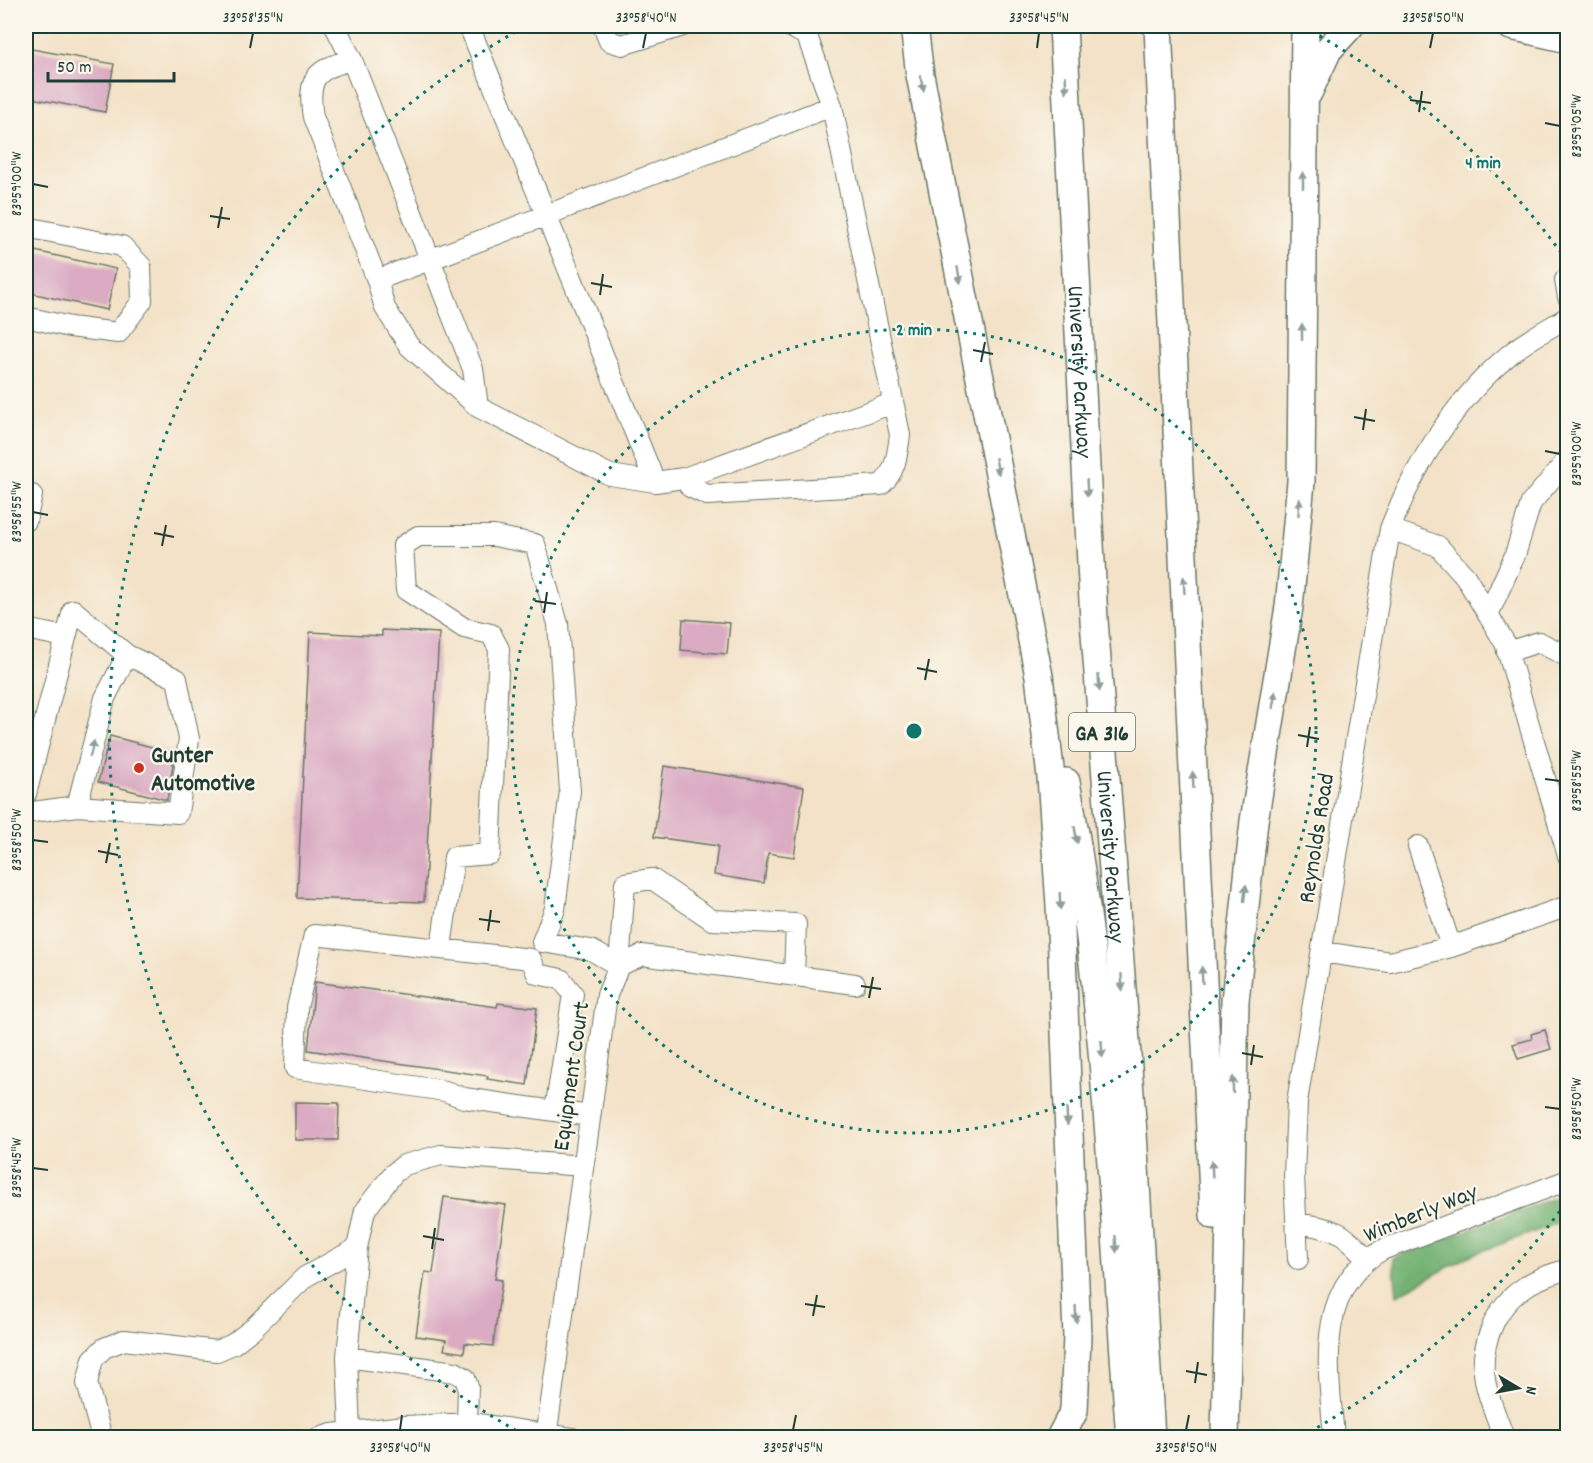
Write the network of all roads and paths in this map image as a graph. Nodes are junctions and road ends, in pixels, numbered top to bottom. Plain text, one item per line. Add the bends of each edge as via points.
1 (335, 26) edge
2 (469, 26) edge
3 (603, 26) edge
4 (683, 26) edge
5 (789, 26) edge
6 (914, 26) edge
7 (1063, 26) edge
8 (1158, 26) edge
9 (1305, 26) edge
10 (1350, 26) edge
11 (1511, 26) edge
12 (1568, 39) edge
13 (352, 60) junction
14 (832, 106) junction
15 (1303, 106) junction
16 (547, 214) junction
17 (26, 227) edge
18 (430, 258) junction
19 (1568, 277) edge
20 (377, 280) junction
21 (1568, 297) edge
22 (26, 317) edge
23 (1568, 317) edge
24 (892, 403) junction
25 (478, 407) junction
26 (1568, 459) edge
27 (684, 478) junction
28 (655, 482) junction
29 (32, 495) dead end
30 (26, 521) edge
31 (1390, 529) junction
32 (1488, 615) junction
33 (26, 629) edge
34 (64, 637) junction
35 (1508, 652) junction
36 (127, 655) junction
37 (1568, 657) edge
38 (1039, 676) junction
39 (32, 741) edge
40 (26, 794) edge
41 (77, 806) junction
42 (26, 813) edge
43 (1418, 846) dead end
44 (1568, 856) edge
45 (1568, 906) edge
46 (542, 942) junction
47 (441, 947) junction
48 (1450, 947) junction
49 (1322, 952) junction
50 (531, 959) junction
51 (619, 966) junction
52 (794, 975) junction
53 (855, 984) dead end
54 (555, 1111) junction
55 (590, 1116) junction
56 (583, 1166) junction
57 (1568, 1180) edge
58 (1296, 1223) junction
59 (357, 1248) junction
60 (1298, 1259) dead end
61 (1367, 1259) junction
62 (1568, 1269) edge
63 (346, 1357) junction
64 (467, 1423) junction
65 (350, 1432) junction
66 (546, 1435) edge
67 (102, 1437) edge
68 (319, 1437) edge
69 (572, 1437) edge
70 (1060, 1437) edge
71 (1130, 1437) edge
72 (1151, 1437) edge
73 (1224, 1437) edge
74 (1334, 1437) edge
75 (1504, 1437) edge

1 - 13 street
2 - 16 street
3 - 4 street via 609,41 622,45
5 - 14 street via 807,36
6 -> 38 highway via 920,75
7 -> 72 highway, University Parkway / GA 316 via 1094,620 1133,1133
73 -> 8 highway
9 - 15 highway
10 - 15 highway via 1328,50
11 - 12 highway
13 - 18 street
13 - 20 street via 330,65 316,74 310,95 313,117
14 - 16 street
14 - 24 street
73 -> 15 highway via 1235,1001 1254,821 1289,607 1300,492
16 - 18 street
16 - 28 street
17 - 22 street via 122,246 141,266 142,301 118,333
18 - 20 street
18 - 25 street via 473,369
19 - 21 street
20 - 25 street via 385,308 409,346
23 - 31 street, Reynolds Road via 1509,354 1463,400 1420,464
24 - 27 street
24 - 27 street via 900,435 897,461 892,475 881,485 707,495 690,487
25 - 28 street via 610,476
26 - 32 street via 1531,503 1515,555
27 - 28 street
29 - 30 street
31 - 32 street via 1438,546 1465,576
31 - 49 street, Reynolds Road
32 - 35 street
33 - 34 street
34 - 36 street via 73,610
34 - 39 street
35 - 37 street via 1539,642
35 - 44 street
41 -> 36 street via 105,698
36 - 41 street via 177,679 189,739 178,813
38 -> 70 highway via 1060,905 1077,1336 1074,1411
38 -> 71 highway via 1055,726 1077,838 1096,978
39 - 40 street
41 - 42 street
43 - 48 street
45 - 48 street
46 - 47 street via 555,909 570,791 558,624 535,544 494,536 418,536 403,546 406,590 464,628 491,634 499,649 490,854 454,857
46 - 50 street
46 - 51 street via 591,950
47 - 50 street
47 - 54 street via 314,935 297,1008 295,1068
48 - 49 street via 1390,962
49 - 58 street, Reynolds Road via 1297,1102
50 - 54 street via 537,974 561,979 573,994
51 - 52 street via 642,955
51 - 52 street, Equipment Court via 625,883 652,879 712,920 796,924
51 - 55 street, Equipment Court via 607,994
52 - 53 street
54 - 55 street
55 - 56 street, Equipment Court
56 - 59 street via 441,1155 404,1165 364,1210
56 - 66 street, Equipment Court
57 - 61 street, Wimberly Way
58 - 60 street, Reynolds Road
58 - 61 street via 1344,1234
59 - 63 street
59 - 67 street via 305,1277 251,1330 217,1351 124,1340 104,1348 93,1359 87,1383
61 - 74 street, Wimberly Way via 1338,1298 1331,1317 1328,1351
62 - 75 street via 1533,1282 1511,1297 1489,1333 1485,1380
63 - 64 street via 455,1372 465,1378 468,1387
63 - 65 street
64 - 65 street
64 - 66 street
65 - 68 street
66 - 69 street

